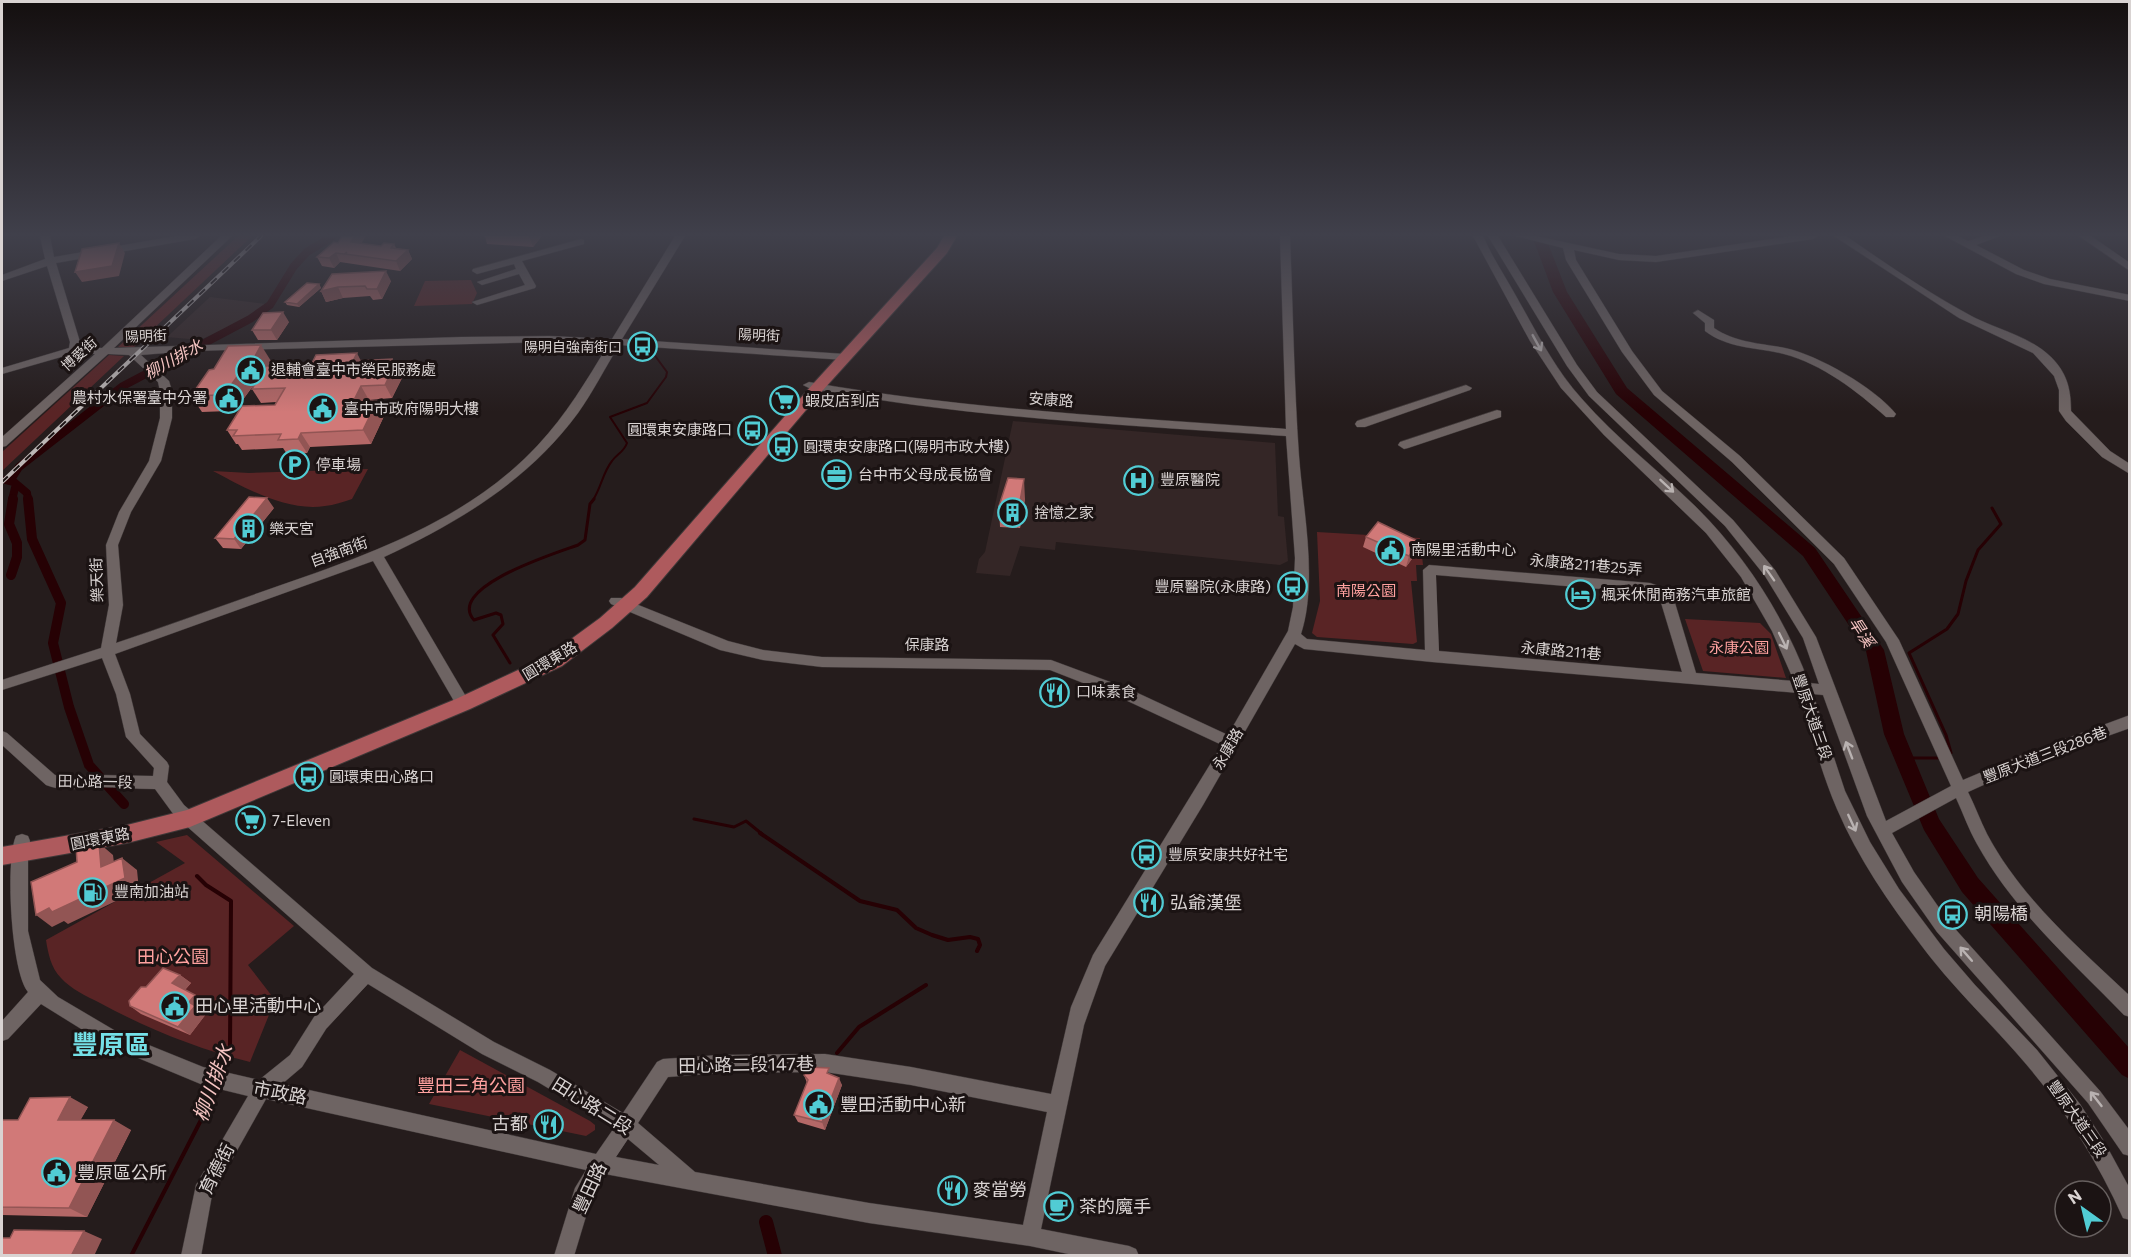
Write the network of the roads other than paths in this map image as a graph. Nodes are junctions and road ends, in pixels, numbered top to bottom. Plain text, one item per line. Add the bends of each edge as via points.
1 (60, 295) edge
2 (165, 295) edge
3 (502, 295) edge
4 (645, 295) edge
5 (893, 295) edge
6 (899, 295) edge
7 (1287, 295) edge
8 (1511, 295) edge
9 (1529, 295) edge
10 (1592, 295) edge
11 (1930, 295) edge
12 (2113, 295) edge
13 (2130, 298) edge
14 (477, 302) dead end
15 (1698, 313) dead end
16 (616, 342) junction
17 (74, 350) junction
18 (105, 351) junction
19 (132, 352) junction
20 (840, 356) junction
21 (2, 371) edge
22 (814, 386) junction
23 (1466, 388) dead end
24 (1497, 414) dead end
25 (1890, 414) dead end
26 (1361, 424) dead end
27 (1292, 433) junction
28 (2, 443) edge
29 (1404, 445) dead end
30 (2130, 470) edge
31 (377, 556) junction
32 (622, 603) junction
33 (1293, 635) junction
34 (107, 652) junction
35 (1432, 657) junction
36 (1691, 679) junction
37 (2, 686) edge
38 (1804, 689) junction
39 (1830, 690) junction
40 (462, 700) junction
41 (2130, 721) edge
42 (2, 737) edge
43 (1231, 743) junction
44 (159, 783) junction
45 (1957, 791) junction
46 (184, 814) junction
47 (1881, 830) junction
48 (11, 849) edge
49 (366, 974) junction
50 (39, 993) junction
51 (2130, 1009) edge
52 (2, 1034) edge
53 (262, 1089) junction
54 (1059, 1105) junction
55 (626, 1124) junction
56 (2130, 1147) edge
57 (600, 1164) junction
58 (689, 1180) junction
59 (2130, 1211) edge
60 (1030, 1236) junction
61 (191, 1256) edge
62 (564, 1256) edge
63 (1129, 1256) edge

1 - 17 street
2 - 18 street, 博愛街
3 - 14 street
4 - 16 street, 自強南街
5 - 20 main road, 圓環東路
6 - 20 main road, 圓環東路
7 - 27 street, 永康路
8 -> 38 street, 豐原大道三段 via 1568,391 1681,499 1746,575 1775,624
39 -> 9 street, 豐原大道三段 via 1809,637 1770,573 1729,523 1593,394
10 - 45 street via 1658,393 1736,459 1839,561 1892,640
11 - 30 street via 1966,318 2037,351 2063,382 2065,411 2106,454
12 - 13 street
15 - 25 street via 1710,322 1709,329 1714,334 1796,354 1854,386
16 - 19 street, 陽明街 via 461,339
16 - 20 street, 陽明街
16 - 31 street, 自強南街 via 558,432 510,480 462,513
17 - 18 street, 陽明街
17 - 21 street, 陽明街
18 - 19 street, 陽明街
18 - 28 street, 博愛街
19 - 34 street, 樂天街 via 153,370 166,391 166,418 155,461 125,512 112,545 116,605
20 - 22 main road, 圓環東路
22 - 27 street, 安康路 via 905,403 976,410
22 - 32 main road, 圓環東路
23 - 26 street
24 - 29 street
27 - 33 street, 永康路 via 1301,555 1301,604
31 - 34 street, 自強南街
31 - 40 street
32 - 40 main road, 圓環東路 via 555,661
32 - 43 street, 保康路 via 725,646 763,655 822,662 1051,665 1124,693
33 - 35 street, 永康路211巷 via 1304,644
33 - 43 street, 永康路
34 - 37 street, 自強南街
34 - 44 street via 123,694 133,738 162,766
35 - 36 street, 永康路211巷
35 - 36 street, 永康路211巷25弄 via 1429,570 1537,577 1650,588 1665,593
36 - 38 street, 永康路211巷
38 - 39 street, 永康路211巷
38 -> 59 street, 豐原大道三段 via 1835,786 1864,848 1910,919 2069,1103 2095,1140
47 -> 39 street, 豐原大道三段
40 - 46 main road, 圓環東路
41 - 45 street, 豐原大道三段286巷 via 2027,759
42 - 44 street, 田心路一段 via 51,781
43 - 54 street, 永康路 via 1099,961 1080,1007
44 - 46 street
45 - 47 street
45 - 51 street via 1982,839 2023,900
46 - 48 main road, 圓環東路 via 127,834
46 - 49 street, 田心路二段
56 -> 47 street, 豐原大道三段 via 2094,1097 1943,927
48 - 50 street via 28,975
49 - 53 street via 320,1023 296,1061
49 - 55 street, 田心路二段 via 488,1048
50 - 52 street
50 - 53 street, 市政路 via 113,1039 211,1079
53 - 57 street, 市政路
53 - 61 street, 育德街 via 203,1192
54 - 55 street, 田心路二段147巷 via 911,1076 825,1064 718,1064 663,1068
54 - 60 street, 永康路
55 - 57 street, 豐田路
55 - 58 street, 田心路二段
57 - 58 street, 市政路
57 - 62 street, 豐田路 via 581,1199
58 - 60 street via 869,1213
60 - 63 street

